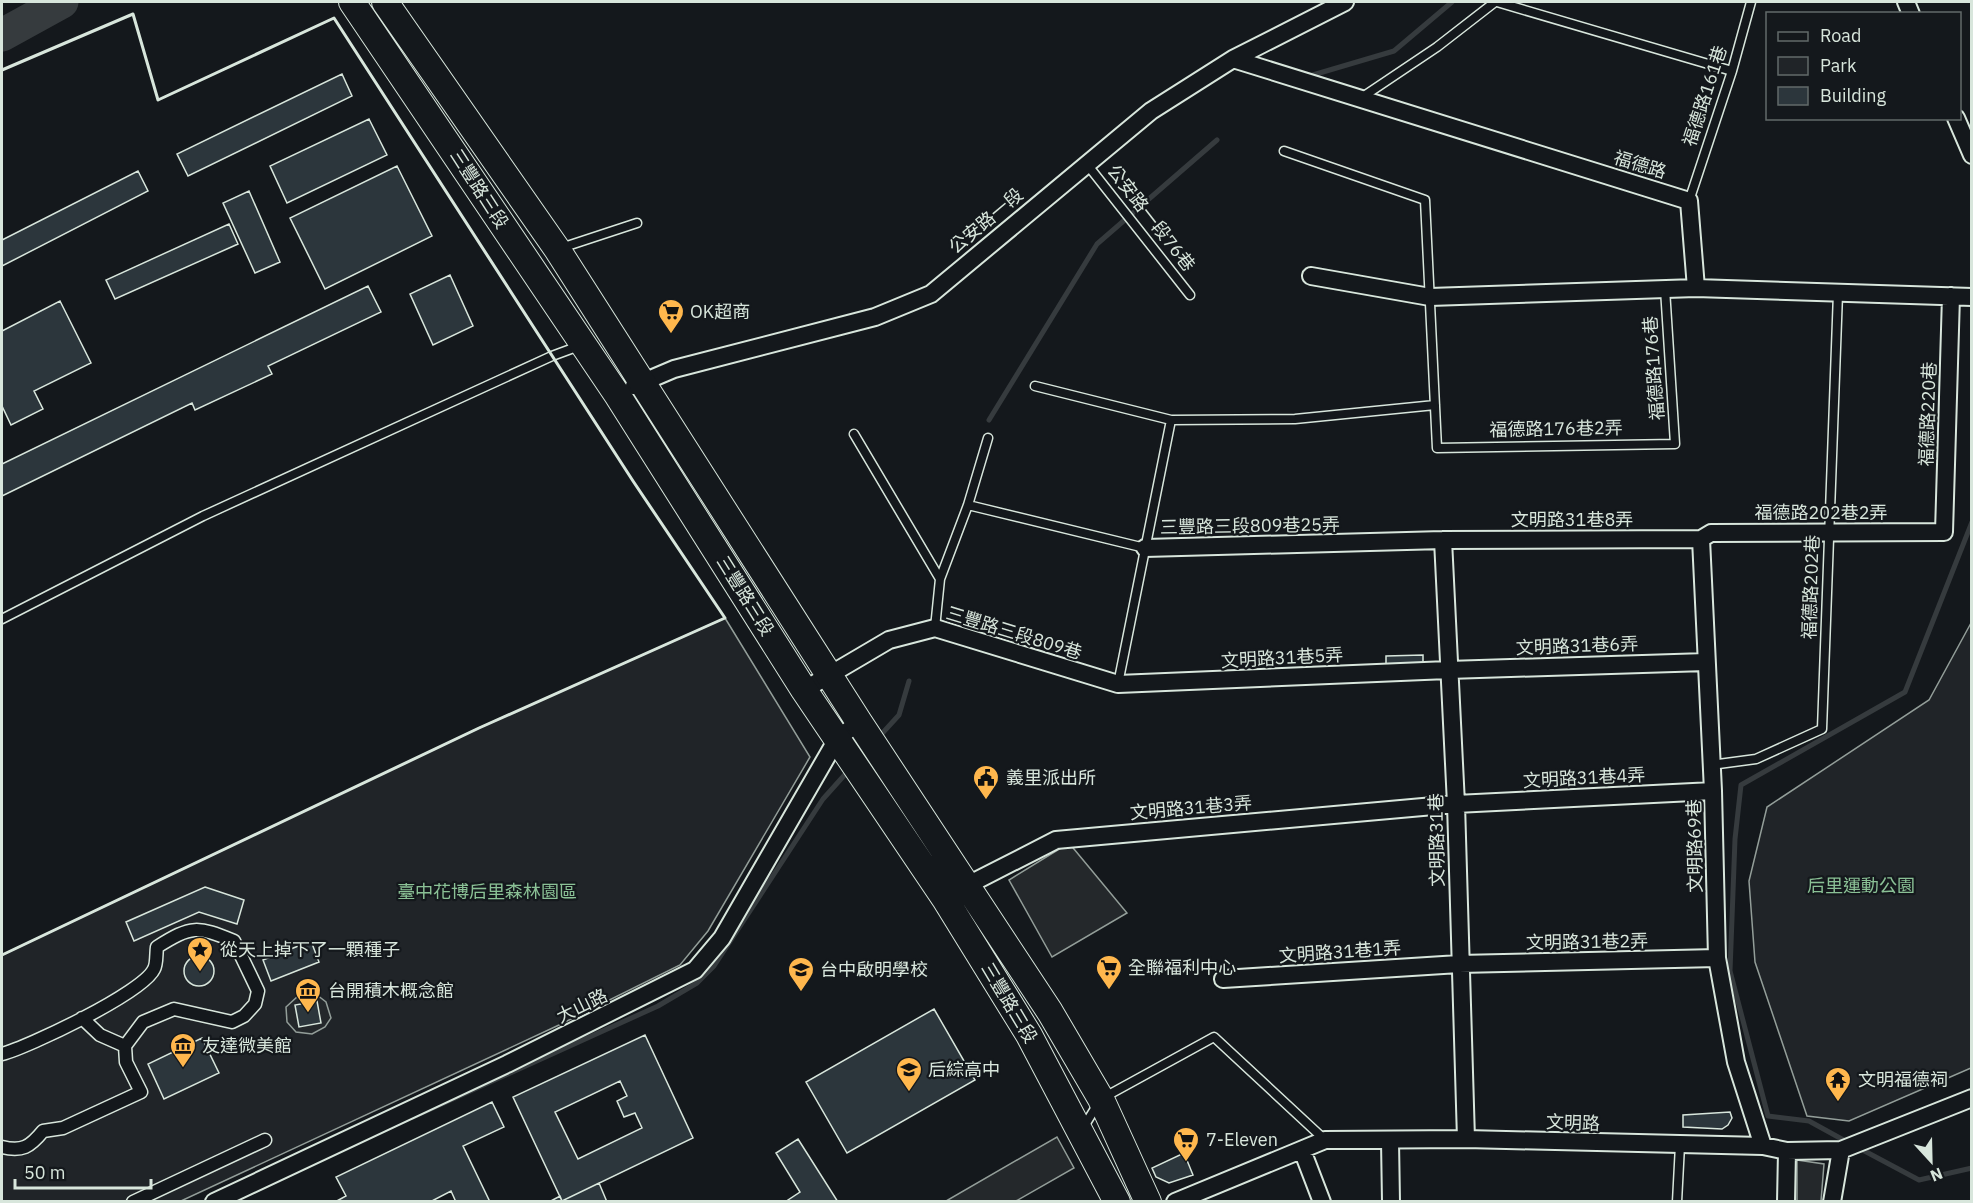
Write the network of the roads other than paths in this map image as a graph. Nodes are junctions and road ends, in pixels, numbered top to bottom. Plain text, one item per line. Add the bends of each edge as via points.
1 (352, 2) edge
2 (385, 2) edge
3 (1345, 2) edge
4 (1496, 2) edge
5 (1751, 2) edge
6 (1233, 60) junction
7 (1732, 71) junction
8 (1359, 99) junction
9 (1957, 120) edge
10 (1284, 151) dead end
11 (1971, 155) edge
12 (1086, 162) junction
13 (1689, 201) junction
14 (637, 223) dead end
15 (557, 249) junction
16 (1311, 276) dead end
17 (1696, 288) junction
18 (1665, 289) junction
19 (1838, 292) junction
20 (1190, 295) dead end
21 (1952, 296) junction
22 (1430, 297) junction
23 (1971, 297) edge
24 (583, 345) junction
25 (642, 380) junction
26 (1035, 386) dead end
27 (618, 396) junction
28 (1435, 405) junction
29 (1171, 420) junction
30 (854, 435) dead end
31 (988, 438) dead end
32 (1675, 444) joint
33 (968, 505) junction
34 (1830, 531) junction
35 (1944, 532) joint
36 (1701, 539) junction
37 (1443, 540) junction
38 (1356, 544) joint
39 (1145, 548) junction
40 (940, 579) junction
41 (2, 618) edge
42 (935, 628) junction
43 (1706, 662) junction
44 (1448, 670) junction
45 (830, 675) junction
46 (1119, 684) junction
47 (804, 690) junction
48 (859, 722) junction
49 (837, 739) junction
50 (1711, 765) junction
51 (1713, 790) junction
52 (1456, 804) junction
53 (966, 883) junction
54 (945, 899) junction
55 (1717, 958) junction
56 (1459, 964) junction
57 (1223, 979) dead end
58 (82, 1018) junction
59 (125, 1046) junction
60 (2, 1054) edge
61 (1971, 1098) edge
62 (1101, 1099) junction
63 (1081, 1132) junction
64 (1466, 1139) junction
65 (265, 1140) dead end
66 (1325, 1140) junction
67 (1390, 1141) junction
68 (1680, 1145) junction
69 (1763, 1146) junction
70 (2, 1147) edge
71 (1302, 1150) junction
72 (1841, 1150) junction
73 (1787, 1151) junction
74 (133, 1202) edge
75 (214, 1202) edge
76 (1117, 1202) edge
77 (1148, 1202) edge
78 (1174, 1202) edge
79 (1322, 1202) edge
80 (1391, 1202) edge
81 (1677, 1202) edge
82 (1786, 1202) edge
83 (1832, 1202) edge

1 - 24 main road, 三豐路三段
2 - 15 main road, 三豐路三段
3 - 6 street, 公安路一段
4 - 7 lane
4 - 8 lane
5 - 7 lane, 福德路161巷
6 - 8 street, 福德路
6 - 12 street, 公安路一段 via 1151,111
7 - 13 lane, 福德路161巷
8 - 13 street, 福德路
9 - 11 street
10 - 22 lane via 1425,200
12 - 20 lane, 公安路一段76巷
12 - 25 street, 公安路一段 via 931,294 875,317
13 - 17 street
14 - 15 lane
15 - 25 main road, 三豐路三段
16 - 22 street
17 - 18 street
17 - 19 street
18 - 22 street
18 - 32 lane, 福德路176巷
19 - 21 street
19 - 34 lane, 福德路202巷
21 - 23 street
21 - 35 street, 福德路220巷
22 - 28 lane
24 - 27 main road, 三豐路三段
24 - 41 lane via 203,516
25 - 27 street, 公安路一段
25 - 45 main road, 三豐路三段
26 - 29 lane
27 - 47 main road, 三豐路三段
28 - 29 lane via 1295,419
28 - 32 lane, 福德路176巷2弄 via 1437,448
29 - 39 lane, 三豐路三段809巷25弄
30 - 40 lane
31 - 33 lane
33 - 39 lane
33 - 40 lane
34 - 35 street, 福德路202巷2弄
34 - 36 street, 福德路202巷2弄 via 1711,533
34 - 50 lane, 福德路202巷 via 1822,729 1755,759
36 - 37 street, 文明路31巷8弄
36 - 43 street, 文明路69巷
37 - 38 street, 文明路31巷8弄
37 - 44 street, 文明路31巷
38 - 39 street, 三豐路三段809巷25弄
39 - 46 lane, 三豐路三段809巷25弄
40 - 42 lane
42 - 45 street, 三豐路三段809巷 via 889,640
42 - 46 street, 三豐路三段809巷
43 - 44 street, 文明路31巷6弄
43 - 50 street, 文明路69巷
44 - 46 street, 文明路31巷5弄
44 - 52 street, 文明路31巷
45 - 47 street, 三豐路三段809巷
45 - 48 main road, 三豐路三段
47 - 49 main road, 三豐路三段
48 - 49 street, 大山路
48 - 53 main road, 三豐路三段
49 - 54 main road, 三豐路三段
49 - 75 street, 大山路 via 722,938 696,970
50 - 51 street, 文明路69巷
51 - 52 street, 文明路31巷4弄
51 - 55 street, 文明路69巷
52 - 53 street, 文明路31巷3弄 via 1056,840
52 - 56 street, 文明路31巷
53 - 54 street, 文明路31巷3弄
53 - 62 main road, 三豐路三段
54 - 63 main road, 三豐路三段 via 1029,1035
55 - 56 street, 文明路31巷2弄
55 - 69 street, 文明路69巷 via 1736,1062
56 - 57 street, 文明路31巷1弄
56 - 64 street, 文明路31巷
58 - 59 street via 100,1035
58 - 59 street via 143,981 154,970 158,947 180,933 202,928 234,941 258,991 255,1004 244,1016 232,1022 174,1009 143,1022
58 - 60 street
59 - 70 street via 126,1062 141,1092 63,1128 42,1131 31,1146 16,1150
61 - 72 street, 文明路
62 - 63 lane
62 - 66 lane via 1214,1037
62 - 77 main road, 三豐路三段
63 - 76 main road, 三豐路三段
64 - 67 street, 文明路
64 - 68 street, 文明路
65 - 74 street
66 - 67 street, 文明路
66 - 71 street, 文明路
67 - 80 street
68 - 69 street, 文明路
68 - 81 lane
69 - 73 street, 文明路
71 - 78 street, 文明路
71 - 79 street
72 - 73 street, 文明路
72 - 83 street
73 - 82 street

